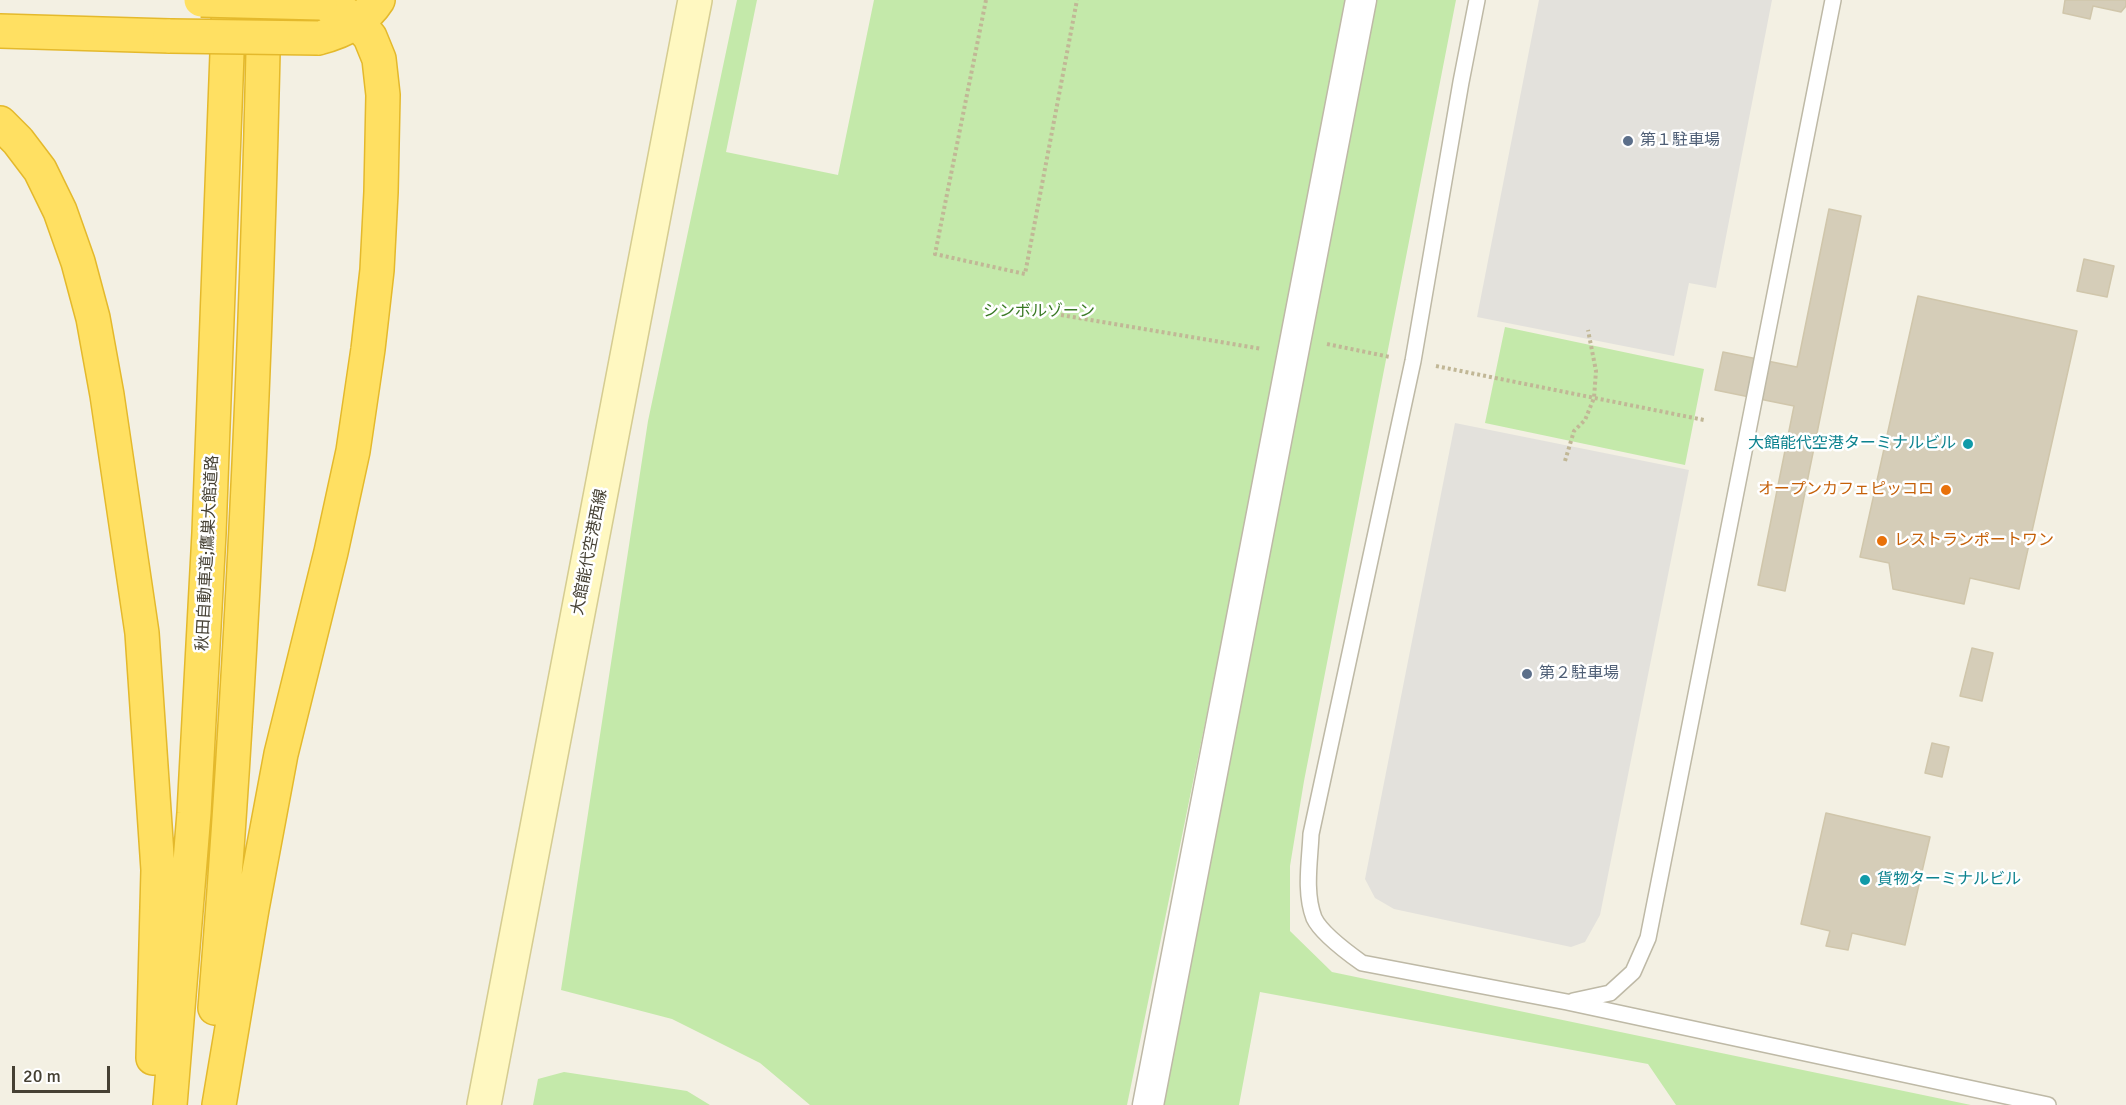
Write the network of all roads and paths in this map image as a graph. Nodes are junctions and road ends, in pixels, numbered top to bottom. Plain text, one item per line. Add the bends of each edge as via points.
1 (201, 0) edge
2 (229, 0) edge
3 (264, 0) edge
4 (695, 0) edge
5 (986, 0) edge
6 (1077, 0) edge
7 (1361, 0) edge
8 (1477, 0) edge
9 (1833, 0) edge
10 (367, 11) edge
11 (0, 31) edge
12 (0, 123) edge
13 (1061, 315) dead end
14 (1588, 330) dead end
15 (1295, 347) junction
16 (1413, 361) junction
17 (1594, 398) junction
18 (1704, 420) dead end
19 (1565, 461) dead end
20 (1567, 1002) junction
21 (152, 1105) edge
22 (170, 1105) edge
23 (207, 1105) edge
24 (219, 1105) edge
25 (484, 1105) edge
26 (1148, 1105) edge
27 (2048, 1105) edge

1 - 10 highway, bridge via 320,3
2 - 22 highway, 秋田自動車道;鷹巣大館道路 via 208,557 194,813
3 - 23 highway via 245,554 228,854
4 - 25 main road, 大館能代空港西線
5 - 6 path via 935,254 1025,274
7 - 15 street
8 - 16 lane
9 - 20 lane via 1648,938 1633,972 1610,993
10 - 11 highway, bridge via 335,34 318,38
10 - 24 highway via 383,95 377,270 368,349 345,491 281,754
12 - 21 highway via 40,170 78,262 93,318 125,502 142,633 158,870
13 - 15 path
14 - 17 path via 1596,371
15 - 16 path
15 - 26 street
16 - 17 path
16 - 20 lane via 1311,834 1309,887 1315,919 1338,945 1362,963
17 - 18 path
17 - 19 path via 1585,420 1574,430
20 - 27 lane

